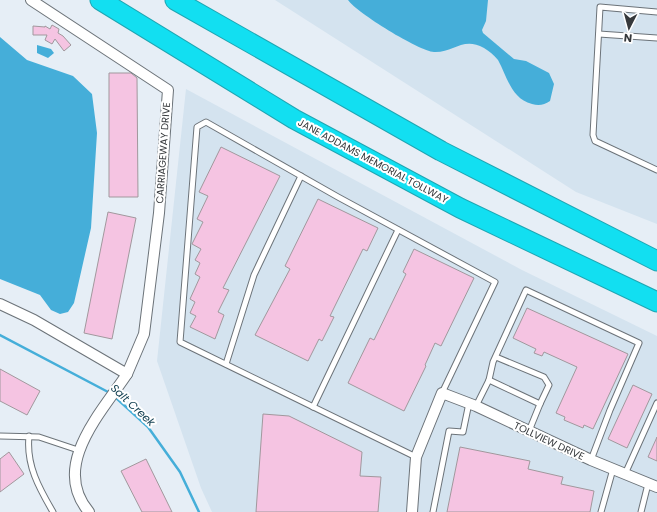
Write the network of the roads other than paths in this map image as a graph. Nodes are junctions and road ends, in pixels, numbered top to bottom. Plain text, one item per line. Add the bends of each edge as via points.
1 (32, 0) edge
2 (100, 0) edge
3 (175, 0) edge
4 (657, 12) edge
5 (599, 34) junction
6 (657, 38) edge
7 (657, 170) edge
8 (302, 176) junction
9 (398, 230) junction
10 (635, 251) junction
11 (657, 253) edge
12 (657, 261) edge
13 (627, 289) junction
14 (657, 302) edge
15 (0, 304) edge
16 (657, 316) edge
17 (496, 357) junction
18 (226, 364) junction
19 (127, 374) junction
20 (489, 380) junction
21 (442, 392) junction
22 (657, 403) edge
23 (472, 404) junction
24 (540, 404) junction
25 (313, 406) junction
26 (529, 431) junction
27 (0, 436) edge
28 (29, 436) junction
29 (78, 450) junction
30 (416, 457) junction
31 (591, 460) junction
32 (613, 469) junction
33 (625, 474) junction
34 (653, 485) edge
35 (53, 512) edge
36 (89, 512) edge
37 (412, 512) edge
38 (433, 512) edge
39 (601, 512) edge
40 (641, 512) edge

1 - 19 street, CARRIAGEWAY DRIVE via 168,90 159,213 144,334
2 - 13 highway, JANE ADDAMS MEMORIAL TOLLWAY via 301,122 460,208
3 - 10 highway via 441,151
4 - 5 lane via 600,7
5 - 6 lane
5 - 7 lane via 593,136 595,141
8 - 9 lane
8 - 18 lane via 254,275
8 - 18 lane via 206,122 197,127 180,342
9 - 21 lane via 495,282
9 - 25 lane
10 - 11 highway
10 - 12 highway
13 - 14 highway, JANE ADDAMS MEMORIAL TOLLWAY
13 - 16 highway via 650,313
15 - 19 street via 34,320
17 - 20 lane
17 - 24 lane via 544,377 549,385
17 - 31 lane via 526,290 639,343
18 - 25 lane
19 - 29 street, CARRIAGEWAY DRIVE
20 - 23 lane
20 - 24 lane
21 - 23 street, TOLLVIEW DRIVE
21 - 30 street
22 - 33 lane
23 - 26 street, TOLLVIEW DRIVE
23 - 38 lane via 462,432 449,431
24 - 26 lane
25 - 30 lane
26 - 31 street, TOLLVIEW DRIVE
27 - 28 lane
28 - 29 lane
28 - 35 lane via 29,460 38,486
29 - 36 street, CARRIAGEWAY DRIVE via 74,477 81,499
30 - 37 street
31 - 32 street, TOLLVIEW DRIVE
32 - 33 street, TOLLVIEW DRIVE
32 - 39 lane
33 - 34 street, TOLLVIEW DRIVE
34 - 40 lane

